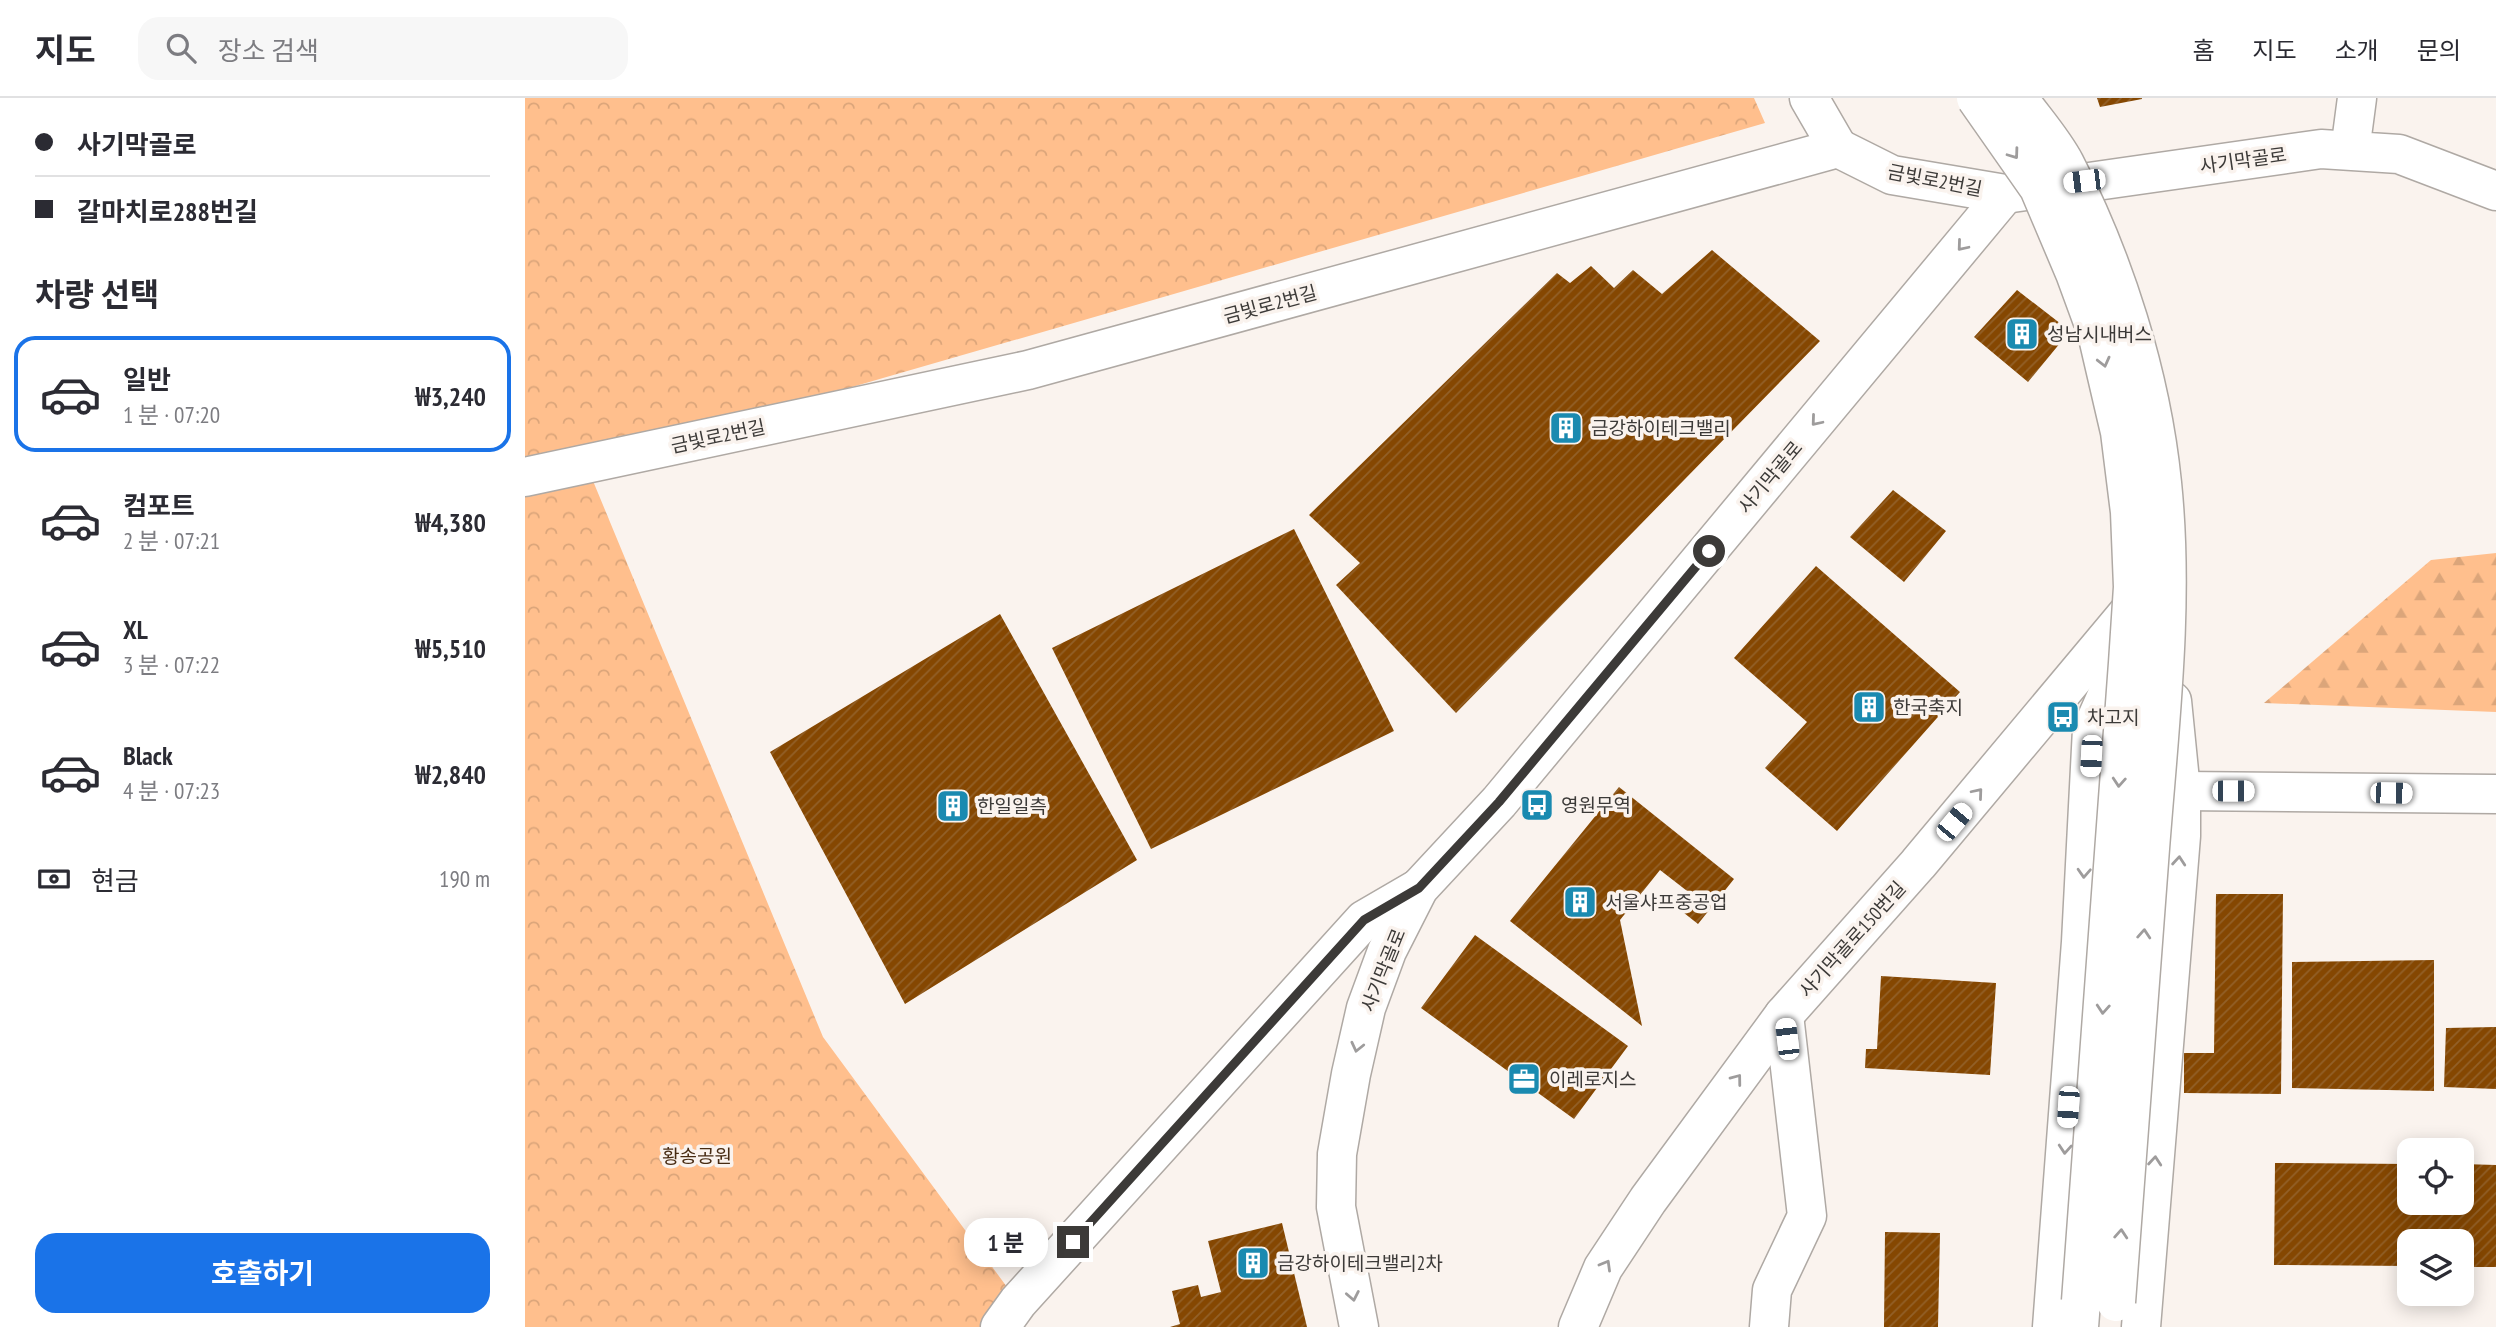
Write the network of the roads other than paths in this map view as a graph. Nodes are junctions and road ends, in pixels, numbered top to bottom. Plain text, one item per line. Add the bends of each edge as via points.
1 (1809, 98) edge
2 (1976, 98) edge
3 (2018, 98) edge
4 (2357, 98) edge
5 (1838, 148) junction
6 (2350, 151) junction
7 (2066, 183) junction
8 (2496, 191) edge
9 (2005, 194) junction
10 (525, 477) edge
11 (2160, 575) junction
12 (2181, 791) junction
13 (2496, 794) edge
14 (1419, 888) junction
15 (1784, 1015) junction
16 (2106, 1317) edge
17 (1000, 1327) edge
18 (1359, 1327) edge
19 (1578, 1327) edge
20 (1769, 1327) edge
21 (2052, 1327) edge

1 - 5 street
2 -> 16 street, bridge via 2039,188 2075,273 2110,383 2130,512 2133,587
16 -> 3 street, bridge via 2164,662 2162,484 2154,418 2120,296 2064,161
4 - 6 street
5 - 9 street, 금빛로2번길 via 1892,175
5 - 10 street, 금빛로2번길 via 1028,370
6 - 7 street, 사기막골로 via 2321,149
6 - 8 street, 사기막골로 via 2399,154
7 - 9 street, 사기막골로
7 - 11 street via 2097,255 2143,400
9 -> 14 street, 사기막골로 via 1499,802
11 - 12 street
15 -> 11 street, 사기막골로150번길 via 1918,864
11 -> 21 street via 2092,729
12 - 13 street
16 -> 12 street via 2181,836
14 - 17 street via 1364,920
14 -> 18 street, 사기막골로 via 1387,951 1366,1008 1337,1154 1336,1207
19 -> 15 street, 사기막골로150번길 via 1602,1268
15 - 20 street via 1807,1216 1772,1290

